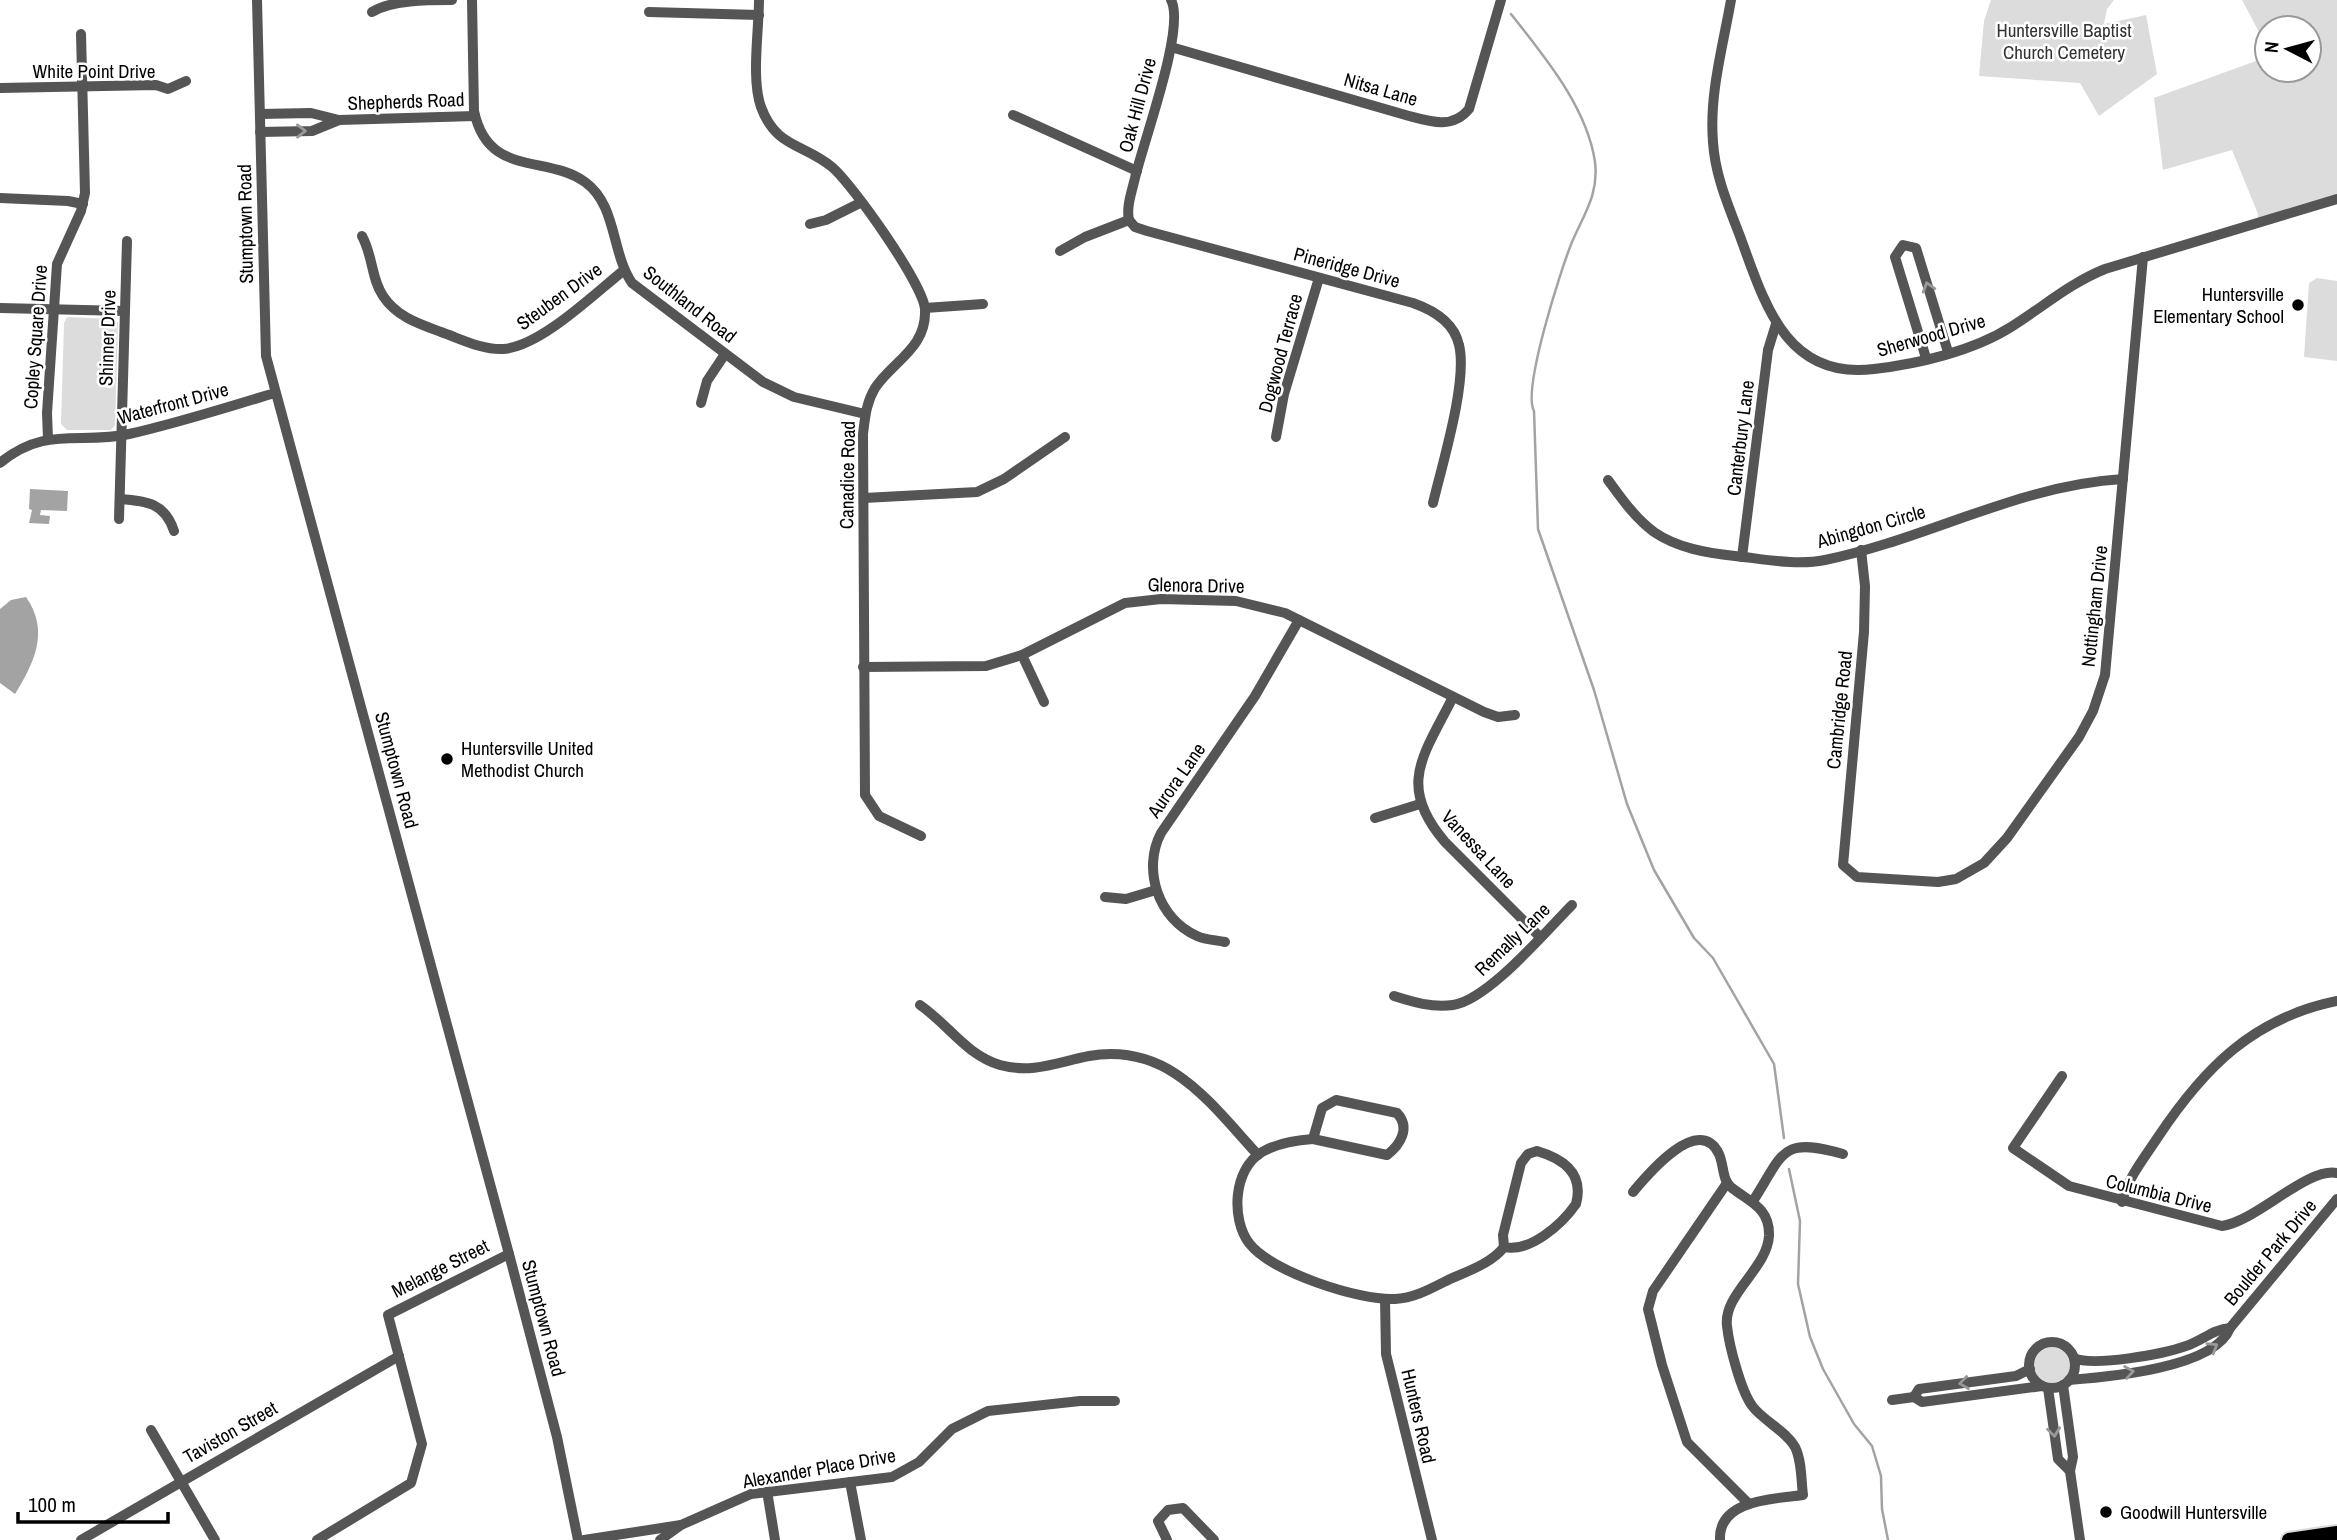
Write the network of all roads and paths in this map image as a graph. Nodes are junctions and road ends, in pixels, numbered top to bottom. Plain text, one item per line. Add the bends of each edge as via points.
1 (257, 0) edge
2 (452, 0) edge
3 (472, 0) edge
4 (760, 0) edge
5 (1171, 0) edge
6 (1501, 0) edge
7 (1731, 0) edge
8 (372, 12) dead end
9 (649, 12) dead end
10 (759, 15) junction
11 (81, 34) dead end
12 (1171, 47) junction
13 (186, 81) dead end
14 (0, 88) edge
15 (81, 88) junction
16 (260, 114) junction
17 (1013, 115) dead end
18 (475, 116) junction
19 (339, 120) junction
20 (260, 132) junction
21 (1137, 171) junction
22 (0, 198) edge
23 (2337, 199) edge
24 (860, 203) junction
25 (83, 204) junction
26 (1129, 220) junction
27 (810, 224) dead end
28 (362, 236) dead end
29 (127, 241) dead end
30 (1060, 251) dead end
31 (2143, 257) junction
32 (624, 271) junction
33 (1319, 278) junction
34 (983, 304) dead end
35 (0, 308) edge
36 (925, 308) junction
37 (55, 309) junction
38 (125, 311) junction
39 (1776, 324) junction
40 (1948, 352) junction
41 (725, 354) junction
42 (1926, 358) junction
43 (275, 393) junction
44 (701, 402) dead end
45 (865, 414) junction
46 (122, 435) junction
47 (1065, 437) dead end
48 (1276, 437) dead end
49 (48, 439) junction
50 (0, 463) edge
51 (2123, 479) junction
52 (1608, 480) dead end
53 (864, 498) junction
54 (120, 499) junction
55 (1433, 503) dead end
56 (119, 519) dead end
57 (174, 531) dead end
58 (1861, 550) junction
59 (1742, 557) junction
60 (1299, 620) junction
61 (1022, 655) junction
62 (863, 667) junction
63 (1453, 697) junction
64 (1044, 702) dead end
65 (1515, 715) dead end
66 (1420, 804) junction
67 (1375, 818) dead end
68 (921, 835) dead end
69 (1847, 872) joint
70 (1156, 890) junction
71 (1105, 897) dead end
72 (1572, 905) dead end
73 (1540, 937) junction
74 (1225, 942) dead end
75 (1394, 996) dead end
76 (2337, 1001) edge
77 (920, 1005) dead end
78 (2062, 1076) dead end
79 (1313, 1139) junction
80 (1843, 1154) dead end
81 (1258, 1155) junction
82 (2337, 1173) edge
83 (1727, 1183) junction
84 (1633, 1192) dead end
85 (2337, 1199) edge
86 (1753, 1201) junction
87 (2122, 1202) junction
88 (1504, 1247) junction
89 (509, 1254) junction
90 (1385, 1299) junction
91 (2230, 1328) junction
92 (399, 1356) junction
93 (2074, 1358) junction
94 (2030, 1370) junction
95 (2066, 1383) junction
96 (2045, 1387) junction
97 (1914, 1397) junction
98 (1892, 1400) dead end
99 (1115, 1401) dead end
100 (151, 1430) dead end
101 (2070, 1471) junction
102 (180, 1480) junction
103 (850, 1482) junction
104 (767, 1491) junction
105 (1749, 1504) junction
106 (681, 1525) junction
107 (2337, 1533) edge
108 (81, 1540) edge
109 (215, 1540) edge
110 (317, 1540) edge
111 (578, 1540) edge
112 (584, 1540) edge
113 (660, 1540) edge
114 (775, 1540) edge
115 (861, 1540) edge
116 (1167, 1540) edge
117 (1214, 1540) edge
118 (1432, 1540) edge
119 (1720, 1540) edge
120 (2080, 1540) edge
121 (2290, 1540) edge

1 - 16 street, Stumptown Road
2 - 8 street via 396,1
3 - 18 street
4 - 10 street
5 - 12 street, Oak Hill Drive via 1175,13
6 - 12 street, Nitsa Lane via 1469,109 1446,122 1409,116
7 - 39 street, Sherwood Drive via 1713,116 1714,155 1751,268
9 - 10 street
10 - 24 street via 758,93 768,121 790,145 831,166
11 - 15 street, Copley Square Drive
12 - 21 street, Oak Hill Drive
13 - 15 street, White Point Drive via 163,89 156,85
14 - 15 street, White Point Drive
15 - 25 street, Copley Square Drive
16 - 19 street, Shepherds Road via 310,113
16 - 20 street, Stumptown Road
17 - 21 street
18 - 19 street, Shepherds Road
18 - 32 street, Southland Road via 486,136 506,156 531,166 561,170 594,190 606,211
20 -> 19 street, Shepherds Road via 312,131
20 - 43 street, Stumptown Road via 264,334
21 - 26 street, Oak Hill Drive
22 - 25 street
23 - 31 street, Sherwood Drive
24 - 27 street
24 - 36 street via 913,277
25 - 37 street, Copley Square Drive via 59,256
26 - 30 street
26 - 33 street, Pineridge Drive via 1147,231
28 - 32 street, Steuben Drive via 378,286 393,308 415,323 489,348 516,347 532,340
29 - 38 street, Shinner Drive
31 - 40 street, Sherwood Drive via 2088,276 1997,335
31 - 51 street, Nottingham Drive
32 - 41 street, Southland Road via 641,293
33 - 48 street, Dogwood Terrace via 1284,394
33 - 55 street, Pineridge Drive via 1425,307 1445,321 1457,338 1461,355 1457,395
34 - 36 street
35 - 37 street
36 - 45 street, Canadice Road via 919,338 875,389
37 - 38 street
37 - 49 street, Copley Square Drive
38 - 46 street, Shinner Drive
39 - 42 street, Sherwood Drive via 1808,357 1834,368 1878,369
39 - 59 street, Canterbury Lane via 1768,350
40 - 42 street, Sherwood Drive
40 -> 42 street via 1916,248 1903,245 1895,257
41 - 44 street via 707,381
41 - 45 street, Southland Road via 778,391
43 - 46 street, Waterfront Drive
43 - 89 street, Stumptown Road
45 - 53 street, Canadice Road
46 - 49 street, Waterfront Drive
46 - 54 street, Shinner Drive
47 - 53 street via 1004,480 977,492
49 - 50 street, Waterfront Drive
51 - 58 street, Abingdon Circle via 2052,489
51 - 69 street, Nottingham Drive via 2105,675 2088,722 2048,782 1999,848 1956,879 1888,881
52 - 59 street, Abingdon Circle via 1638,519 1662,537 1698,551
53 - 62 street, Canadice Road
54 - 56 street, Shinner Drive
54 - 57 street via 148,501 160,508 169,516
58 - 59 street, Abingdon Circle via 1810,561
58 - 69 street, Cambridge Road via 1864,622 1843,862
60 - 61 street, Glenora Drive via 1270,607 1236,601 1133,601
60 - 63 street, Glenora Drive
60 - 70 street, Aurora Lane via 1255,696 1161,833 1152,860
61 - 62 street, Glenora Drive via 986,666
61 - 64 street
62 - 68 street, Canadice Road via 867,802 889,823
63 - 65 street, Glenora Drive via 1498,717
63 - 66 street, Vanessa Lane via 1419,770
66 - 67 street
66 - 73 street, Vanessa Lane via 1445,842
70 - 71 street via 1126,899
70 - 74 street, Aurora Lane via 1172,916 1192,933
72 - 73 street, Remally Lane
73 - 75 street, Remally Lane via 1486,990 1467,1002 1437,1006
76 - 87 street via 2276,1022 2214,1064 2144,1157
77 - 81 street via 972,1053 1000,1065 1030,1069 1106,1054 1161,1064 1185,1078
78 - 87 street, Columbia Drive via 2013,1148 2062,1184
79 - 79 street via 1387,1155 1403,1135 1402,1118 1388,1109 1331,1101 1322,1108
79 - 81 street
80 - 86 street via 1805,1147 1786,1151
81 - 90 street via 1244,1175 1237,1206 1242,1231 1258,1253 1337,1291
82 - 87 street, Columbia Drive via 2320,1174 2230,1225 2211,1225
83 - 84 street via 1717,1151 1709,1142 1696,1139 1664,1160
83 - 86 street
83 - 105 street via 1653,1290 1648,1309 1687,1442
85 - 91 street, Boulder Park Drive
86 - 105 street via 1767,1220 1767,1249 1727,1312 1727,1324 1744,1392 1752,1406 1795,1447 1803,1495
88 - 88 street via 1519,1247 1537,1239 1570,1212 1579,1191 1573,1170 1537,1151 1524,1157 1503,1235
88 - 90 street via 1487,1261 1423,1292
89 - 92 street, Melange Street via 388,1315
89 - 111 street, Stumptown Road via 557,1437
90 - 118 street, Hunters Road via 1386,1354
91 - 93 street, Boulder Park Drive via 2219,1328 2170,1350 2088,1362
95 -> 91 street, Boulder Park Drive via 2188,1360 2226,1339
92 - 102 street, Taviston Street
92 - 110 street via 422,1444 411,1483
93 - 94 street via 2061,1344 2049,1342 2035,1350
93 - 95 street via 2073,1374
94 - 96 street
94 -> 97 street via 2017,1376 1919,1389
95 - 96 street
95 - 101 street via 2073,1457
96 - 97 street via 1922,1402
96 -> 101 street via 2058,1459
97 - 98 street
99 - 103 street, Alexander Place Drive via 988,1411 952,1429 911,1468 892,1476
100 - 102 street
101 - 120 street
102 - 108 street, Taviston Street
102 - 109 street
103 - 104 street, Alexander Place Drive
103 - 115 street
104 - 106 street, Alexander Place Drive
104 - 114 street
105 - 119 street via 1726,1520
106 - 112 street, Alexander Place Drive
106 - 113 street, Alexander Place Drive
107 - 121 main road
116 - 117 street via 1158,1521 1168,1510 1183,1507

